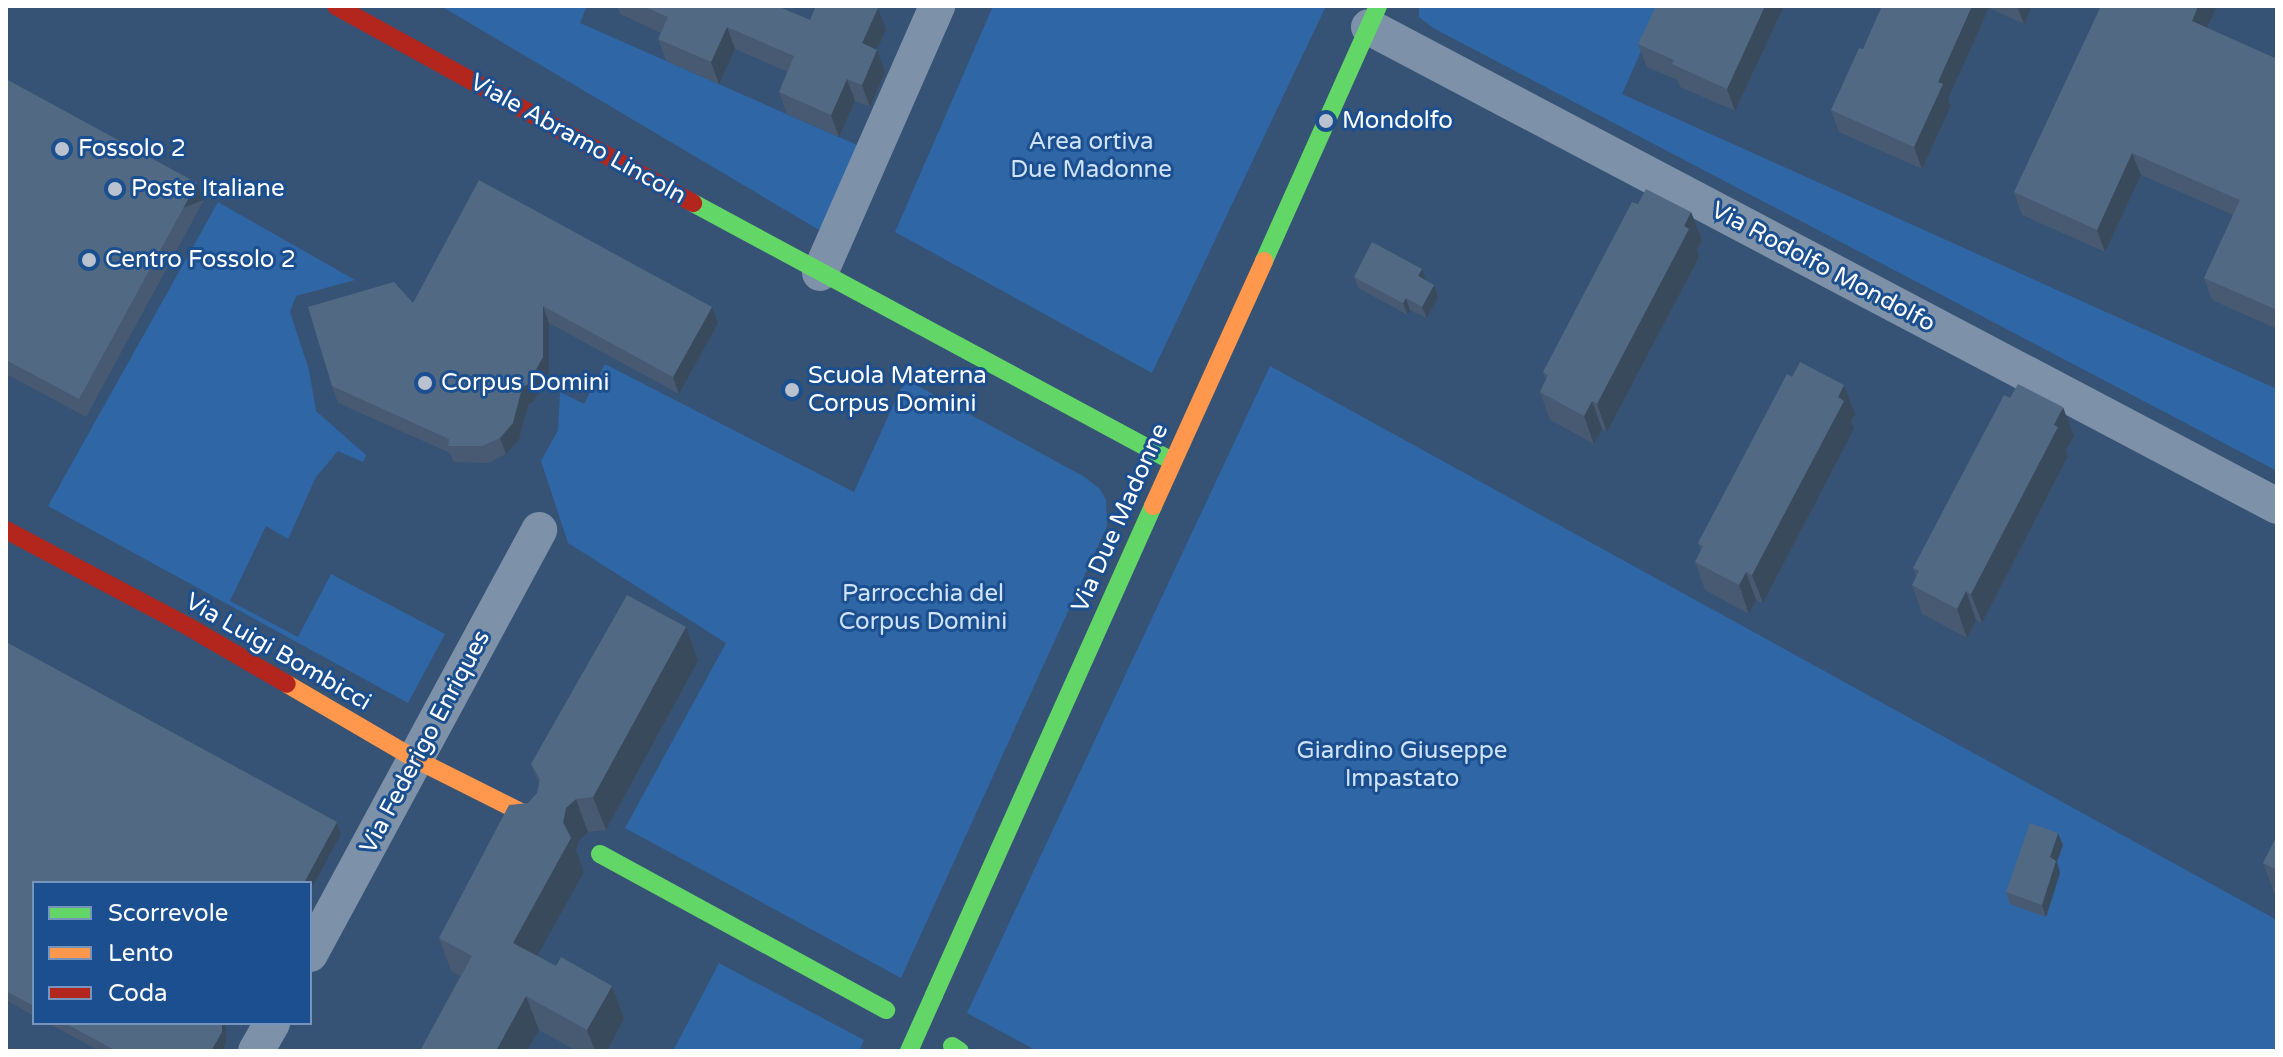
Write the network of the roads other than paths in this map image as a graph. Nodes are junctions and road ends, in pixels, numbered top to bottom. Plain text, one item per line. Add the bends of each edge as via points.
1 (336, 6) edge
2 (937, 6) edge
3 (1374, 16) edge
4 (820, 273) junction
5 (1172, 461) junction
6 (2277, 506) edge
7 (6, 530) edge
8 (539, 530) dead end
9 (417, 760) junction
10 (527, 815) edge
11 (600, 854) dead end
12 (312, 950) edge
13 (886, 1010) dead end
14 (271, 1025) edge
15 (256, 1051) edge
16 (909, 1051) edge

1 - 4 street, Viale Abramo Lincoln
2 - 4 street
3 - 5 street, Via Due Madonne
3 - 6 street, Via Rodolfo Mondolfo
4 - 5 street, Viale Abramo Lincoln
5 - 16 street, Via Due Madonne, bridge
7 - 9 street, Via Luigi Bombicci via 189,627
8 - 9 street, Via Federigo Enriques
9 - 10 street, Via Luigi Bombicci
9 - 12 street, Via Federigo Enriques
11 - 13 street
14 - 15 street

